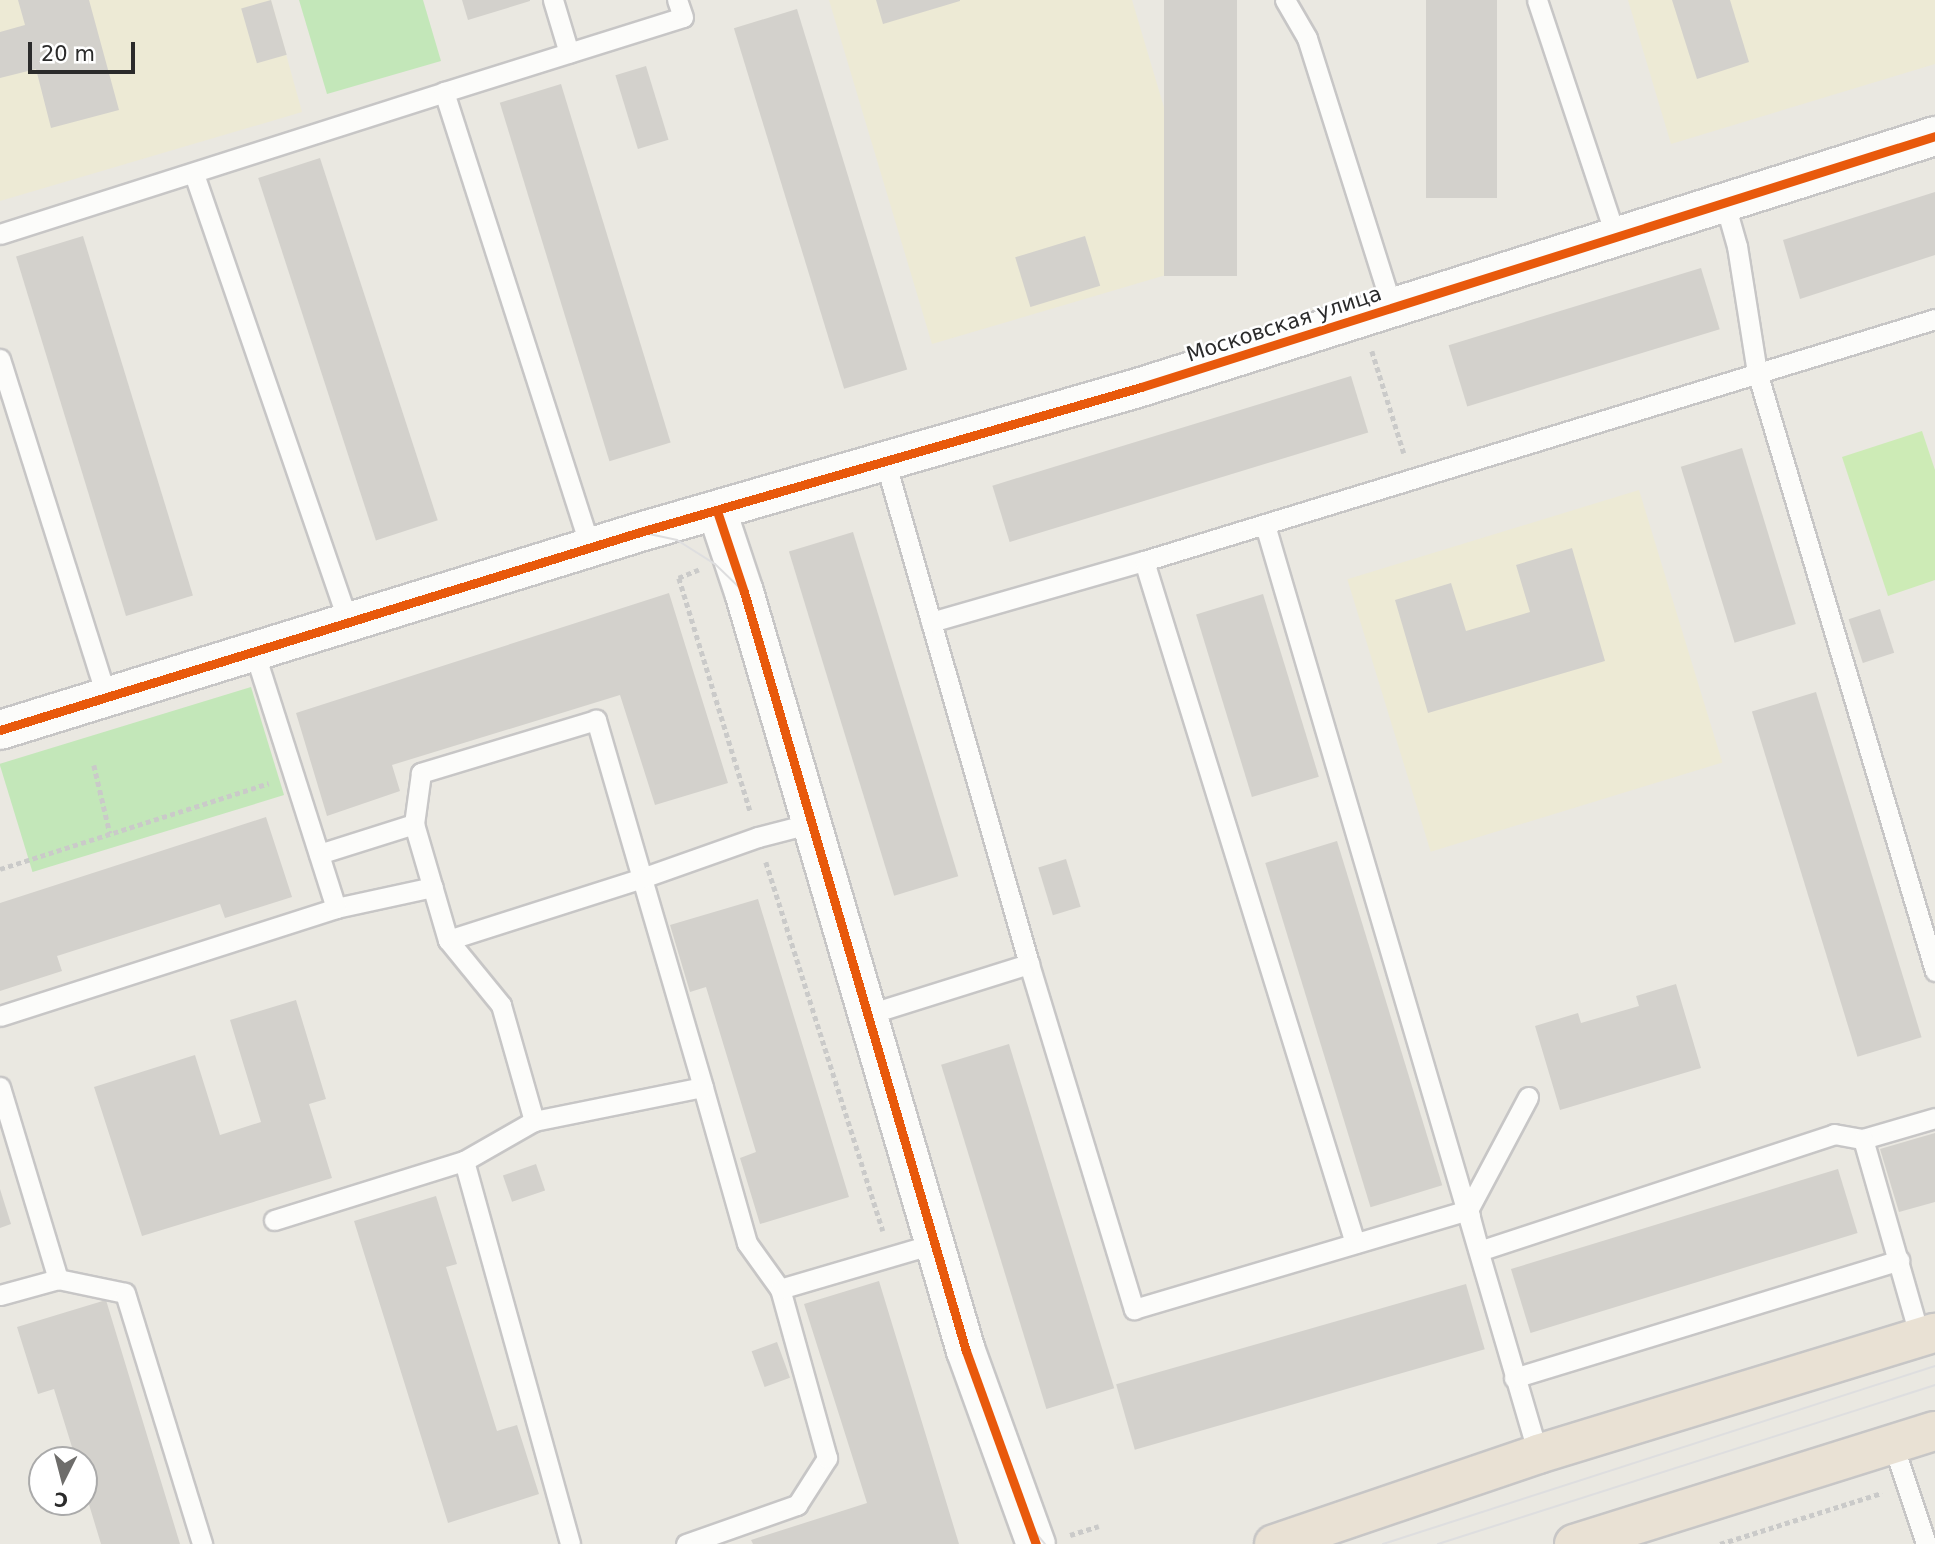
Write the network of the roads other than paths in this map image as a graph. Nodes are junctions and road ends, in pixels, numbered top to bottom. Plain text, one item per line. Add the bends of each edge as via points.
1 (553, 0) edge
2 (677, 0) edge
3 (1286, 0) edge
4 (1538, 0) edge
5 (569, 53) junction
6 (444, 92) junction
7 (1935, 136) edge
8 (194, 174) junction
9 (1725, 204) junction
10 (0, 234) edge
11 (1616, 238) junction
12 (1377, 312) junction
13 (1935, 319) edge
14 (0, 359) edge
15 (1757, 372) junction
16 (885, 461) junction
17 (717, 511) junction
18 (1265, 525) junction
19 (590, 547) junction
20 (1144, 561) junction
21 (348, 620) junction
22 (931, 622) junction
23 (254, 651) junction
24 (106, 696) junction
25 (0, 730) edge
26 (812, 823) junction
27 (414, 824) junction
28 (319, 853) junction
29 (642, 878) junction
30 (433, 887) junction
31 (336, 908) junction
32 (448, 940) junction
33 (1029, 964) junction
34 (1935, 971) edge
35 (869, 1014) junction
36 (0, 1016) edge
37 (0, 1087) edge
38 (703, 1087) junction
39 (1528, 1097) dead end
40 (1935, 1118) edge
41 (534, 1121) junction
42 (1863, 1139) junction
43 (464, 1161) junction
44 (1468, 1210) junction
45 (274, 1220) dead end
46 (936, 1243) junction
47 (1354, 1243) junction
48 (1479, 1251) junction
49 (1899, 1260) junction
50 (58, 1279) junction
51 (780, 1289) junction
52 (0, 1295) edge
53 (1928, 1336) edge
54 (1514, 1378) junction
55 (1935, 1431) edge
56 (1893, 1444) junction
57 (1538, 1454) junction
58 (202, 1544) edge
59 (570, 1544) edge
60 (686, 1544) edge
61 (1036, 1544) edge
62 (1274, 1544) edge
63 (1574, 1544) edge
64 (1926, 1544) edge

1 - 5 lane
2 - 5 lane via 683,18
3 - 12 lane via 1307,38
4 - 11 lane
5 - 6 lane
6 - 8 lane
6 - 19 lane
7 - 9 street, Московская улица
8 - 10 lane
8 - 21 lane
9 - 11 street, Московская улица
9 - 15 lane via 1737,246
11 - 12 street, Московская улица
12 - 16 street, Московская улица
13 - 15 lane
14 - 24 lane
15 - 18 lane
15 - 34 lane
16 - 17 street, Московская улица
16 - 22 lane
17 - 19 street, Московская улица
17 - 26 street
18 - 20 lane
18 - 44 lane
19 - 21 street, Московская улица
20 - 22 lane
20 - 47 lane
21 - 23 street, Московская улица
22 - 33 lane
23 - 24 street, Московская улица
23 - 28 lane
24 - 25 street, Московская улица
26 - 29 lane
26 - 35 street
27 - 28 lane
27 - 29 lane via 421,774 596,720
27 - 30 lane
28 - 31 lane
29 - 32 lane
29 - 38 lane
30 - 31 lane
30 - 32 lane
31 - 36 lane
32 - 41 lane via 501,1005
33 - 35 lane
33 - 47 lane via 1133,1309
35 - 46 street
37 - 50 lane
38 - 41 lane
38 - 51 lane via 747,1242
39 - 44 lane
40 - 42 lane
41 - 43 lane
42 - 48 lane via 1834,1134
42 - 49 lane
43 - 45 lane
43 - 59 lane
44 - 47 lane
44 - 48 lane
46 - 51 lane
46 - 61 street via 966,1351
48 - 54 lane
49 - 53 lane
49 - 54 lane
50 - 52 lane
50 - 58 lane via 125,1293
51 - 60 lane via 827,1458 797,1505
53 - 57 highway
54 - 57 lane
55 - 56 highway
56 - 63 highway
56 - 64 lane
57 - 62 highway

